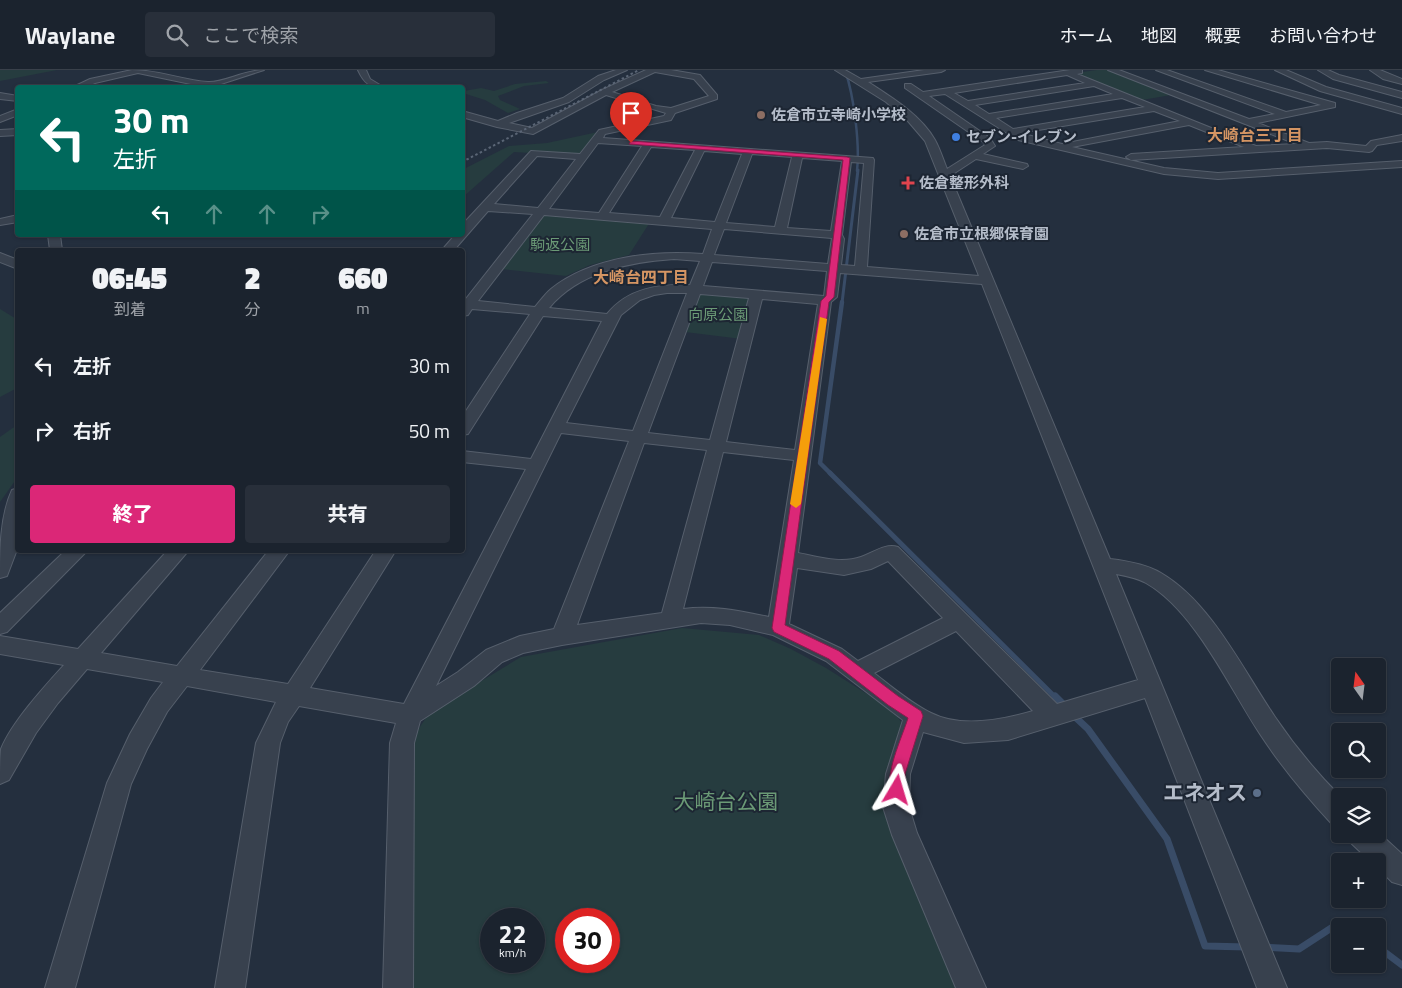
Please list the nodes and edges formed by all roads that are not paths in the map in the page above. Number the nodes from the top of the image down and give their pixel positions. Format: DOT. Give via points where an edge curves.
graph roads {
  1 [pos="185,70"];
  2 [pos="260,70"];
  3 [pos="362,70"];
  4 [pos="623,70"];
  5 [pos="652,70"];
  6 [pos="658,70"];
  7 [pos="839,70"];
  8 [pos="941,70"];
  9 [pos="1087,70"];
  10 [pos="1112,70"];
  11 [pos="1160,70"];
  12 [pos="1215,70"];
  13 [pos="1279,70"];
  14 [pos="1322,70"];
  15 [pos="1374,70"];
  16 [pos="1383,70"];
  17 [pos="139,71"];
  18 [pos="1402,72"];
  19 [pos="1068,73"];
  20 [pos="161,76"];
  21 [pos="185,81"];
  22 [pos="861,81"];
  23 [pos="1402,82"];
  24 [pos="210,84"];
  25 [pos="1094,84"];
  26 [pos="82,85"];
  27 [pos="175,85"];
  28 [pos="214,85"];
  29 [pos="376,85"];
  30 [pos="908,86"];
  31 [pos="946,91"];
  32 [pos="605,92"];
  33 [pos="922,95"];
  34 [pos="1122,95"];
  35 [pos="1178,95"];
  36 [pos="1402,95"];
  37 [pos="0,96"];
  38 [pos="15,98"];
  39 [pos="1139,102"];
  40 [pos="1402,103"];
  41 [pos="966,104"];
  42 [pos="1379,104"];
  43 [pos="1154,108"];
  44 [pos="671,111"];
  45 [pos="1402,111"];
  46 [pos="15,113"];
  47 [pos="465,115"];
  48 [pos="1286,115"];
  49 [pos="988,117"];
  50 [pos="0,119"];
  51 [pos="1190,122"];
  52 [pos="1248,122"];
  53 [pos="500,124"];
  54 [pos="15,132"];
  55 [pos="1012,132"];
  56 [pos="0,133"];
  57 [pos="1402,138"];
  58 [pos="596,140"];
  59 [pos="648,144"];
  60 [pos="1058,146"];
  61 [pos="1311,146"];
  62 [pos="701,148"];
  63 [pos="1258,149"];
  64 [pos="748,151"];
  65 [pos="797,156"];
  66 [pos="977,156"];
  67 [pos="583,157"];
  68 [pos="847,158"];
  69 [pos="1110,159"];
  70 [pos="869,160"];
  71 [pos="1402,164"];
  72 [pos="1023,166"];
  73 [pos="1366,167"];
  74 [pos="944,175"];
  75 [pos="486,207"];
  76 [pos="541,211"];
  77 [pos="602,216"];
  78 [pos="15,219"];
  79 [pos="664,221"];
  80 [pos="0,222"];
  81 [pos="719,226"];
  82 [pos="465,231"];
  83 [pos="780,231"];
  84 [pos="836,235"];
  85 [pos="459,237"];
  86 [pos="450,248"];
  87 [pos="0,257"];
  88 [pos="707,257"];
  89 [pos="15,264"];
  90 [pos="834,268"];
  91 [pos="861,270"];
  92 [pos="987,281"];
  93 [pos="695,289"];
  94 [pos="757,295"];
  95 [pos="825,301"];
  96 [pos="465,307"];
  97 [pos="539,311"];
  98 [pos="611,318"];
  99 [pos="465,425"];
  100 [pos="556,427"];
  101 [pos="638,437"];
  102 [pos="717,446"];
  103 [pos="465,456"];
  104 [pos="803,456"];
  105 [pos="536,465"];
  106 [pos="13,519"];
  107 [pos="75,553"];
  108 [pos="176,553"];
  109 [pos="278,553"];
  110 [pos="384,553"];
  111 [pos="788,559"];
  112 [pos="1102,565"];
  113 [pos="0,571"];
  114 [pos="670,620"];
  115 [pos="958,620"];
  116 [pos="0,626"];
  117 [pos="778,628"];
  118 [pos="562,636"];
  119 [pos="0,645"];
  120 [pos="82,659"];
  121 [pos="856,672"];
  122 [pos="182,676"];
  123 [pos="1152,686"];
  124 [pos="293,695"];
  125 [pos="410,715"];
  126 [pos="916,716"];
  127 [pos="1052,716"];
  128 [pos="0,772"];
  129 [pos="1331,804"];
  130 [pos="1370,843"];
  131 [pos="1402,872"];
  132 [pos="60,988"];
  133 [pos="230,988"];
  134 [pos="398,988"];
  135 [pos="971,988"];
  136 [pos="1272,988"];
  1 -- 20 [label="street"];
  2 -- 24 [label="street"];
  3 -- 29 [label="street" via="367,80"];
  4 -- 53 [label="street" via="602,78 566,100 520,114"];
  5 -- 32 [label="street"];
  6 -- 44 [label="street" via="697,77 714,97"];
  7 -- 22 [label="street"];
  8 -- 22 [label="street"];
  9 -- 19 [label="street"];
  10 -- 35 [label="street"];
  11 -- 48 [label="street"];
  12 -- 48 [label="street" via="1332,105"];
  13 -- 42 [label="street" via="1323,89"];
  14 -- 36 [label="street" via="1336,77"];
  15 -- 23 [label="street"];
  16 -- 18 [label="street"];
  17 -- 20 [label="street"];
  17 -- 26 [label="street"];
  19 -- 25 [label="street"];
  19 -- 31 [label="street"];
  20 -- 21 [label="street"];
  21 -- 24 [label="street"];
  21 -- 27 [label="street"];
  22 -- 74 [label="street" via="912,118 930,140"];
  24 -- 28 [label="street"];
  25 -- 34 [label="street"];
  25 -- 41 [label="street"];
  30 -- 33 [label="street"];
  31 -- 33 [label="street"];
  31 -- 41 [label="street"];
  32 -- 44 [label="street"];
  32 -- 53 [label="street" via="533,131"];
  33 -- 66 [label="street" via="987,140 990,146"];
  34 -- 39 [label="street"];
  34 -- 49 [label="street"];
  35 -- 39 [label="street"];
  35 -- 52 [label="street"];
  37 -- 38 [label="street"];
  39 -- 43 [label="street"];
  40 -- 42 [label="street"];
  41 -- 49 [label="street"];
  42 -- 45 [label="street"];
  43 -- 51 [label="street"];
  43 -- 55 [label="street"];
  44 -- 58 [label="street" via="668,118 602,132"];
  46 -- 50 [label="street"];
  47 -- 53 [label="street"];
  48 -- 52 [label="street"];
  49 -- 55 [label="street"];
  51 -- 60 [label="street"];
  51 -- 63 [label="street"];
  52 -- 61 [label="street"];
  54 -- 56 [label="street"];
  55 -- 60 [label="street" via="1021,138"];
  57 -- 61 [label="street" via="1374,143 1369,149"];
  58 -- 59 [label="street"];
  58 -- 67 [label="street"];
  59 -- 62 [label="street"];
  59 -- 77 [label="street"];
  60 -- 69 [label="street"];
  61 -- 63 [label="street"];
  61 -- 73 [label="street"];
  62 -- 64 [label="street"];
  62 -- 79 [label="street"];
  63 -- 69 [label="street"];
  64 -- 65 [label="street"];
  64 -- 81 [label="street"];
  65 -- 68 [label="street"];
  65 -- 83 [label="street"];
  66 -- 72 [label="street"];
  66 -- 74 [label="street"];
  67 -- 75 [label="street" via="534,153"];
  67 -- 76 [label="street"];
  68 -- 70 [label="street"];
  68 -- 84 [label="street"];
  69 -- 73 [label="street" via="1164,172 1218,176"];
  70 -- 91 [label="street"];
  71 -- 73 [label="street"];
  74 -- 92 [label="street"];
  75 -- 76 [label="street"];
  75 -- 82 [label="street"];
  76 -- 77 [label="street"];
  76 -- 96 [label="street"];
  77 -- 79 [label="street"];
  78 -- 80 [label="street"];
  79 -- 81 [label="street"];
  81 -- 83 [label="street"];
  81 -- 88 [label="street"];
  83 -- 84 [label="street"];
  84 -- 90 [label="street"];
  85 -- 86 [label="street"];
  87 -- 89 [label="street"];
  88 -- 90 [label="street"];
  88 -- 93 [label="street"];
  88 -- 97 [label="street" via="647,257 605,266 566,285"];
  90 -- 91 [label="street"];
  90 -- 95 [label="street" via="830,297"];
  91 -- 92 [label="street"];
  92 -- 112 [label="street"];
  93 -- 94 [label="street"];
  93 -- 98 [label="street" via="666,289 640,295 626,302"];
  93 -- 101 [label="street"];
  94 -- 95 [label="street"];
  94 -- 102 [label="street"];
  95 -- 104 [label="street"];
  96 -- 97 [label="street"];
  97 -- 98 [label="street"];
  97 -- 99 [label="street"];
  98 -- 100 [label="street"];
  100 -- 101 [label="street"];
  100 -- 105 [label="street"];
  101 -- 102 [label="street"];
  101 -- 118 [label="street"];
  102 -- 104 [label="street"];
  102 -- 114 [label="street"];
  103 -- 105 [label="street"];
  104 -- 111 [label="street"];
  105 -- 125 [label="street"];
  106 -- 113 [label="street"];
  107 -- 116 [label="street"];
  108 -- 120 [label="street"];
  109 -- 122 [label="street"];
  110 -- 124 [label="street"];
  111 -- 115 [label="street" via="844,568 864,564 891,552"];
  111 -- 117 [label="street"];
  112 -- 123 [label="street"];
  112 -- 129 [label="street" via="1128,568 1153,577 1172,590 1198,621 1268,726"];
  114 -- 117 [label="street" via="702,615 730,617"];
  114 -- 118 [label="street"];
  115 -- 121 [label="street"];
  115 -- 127 [label="street"];
  117 -- 121 [label="street" via="834,655"];
  118 -- 125 [label="street" via="520,645 494,656 466,679"];
  119 -- 120 [label="street"];
  120 -- 122 [label="street"];
  120 -- 128 [label="street" via="39,711"];
  121 -- 126 [label="street"];
  122 -- 124 [label="street"];
  122 -- 132 [label="street" via="159,705 119,783"];
  123 -- 127 [label="street"];
  123 -- 136 [label="street"];
  124 -- 125 [label="street"];
  124 -- 133 [label="street" via="268,743"];
  125 -- 134 [label="street" via="402,743"];
  126 -- 127 [label="street" via="964,732 1008,728"];
  126 -- 135 [label="street" via="898,774 896,807"];
  130 -- 131 [label="street"];
}
